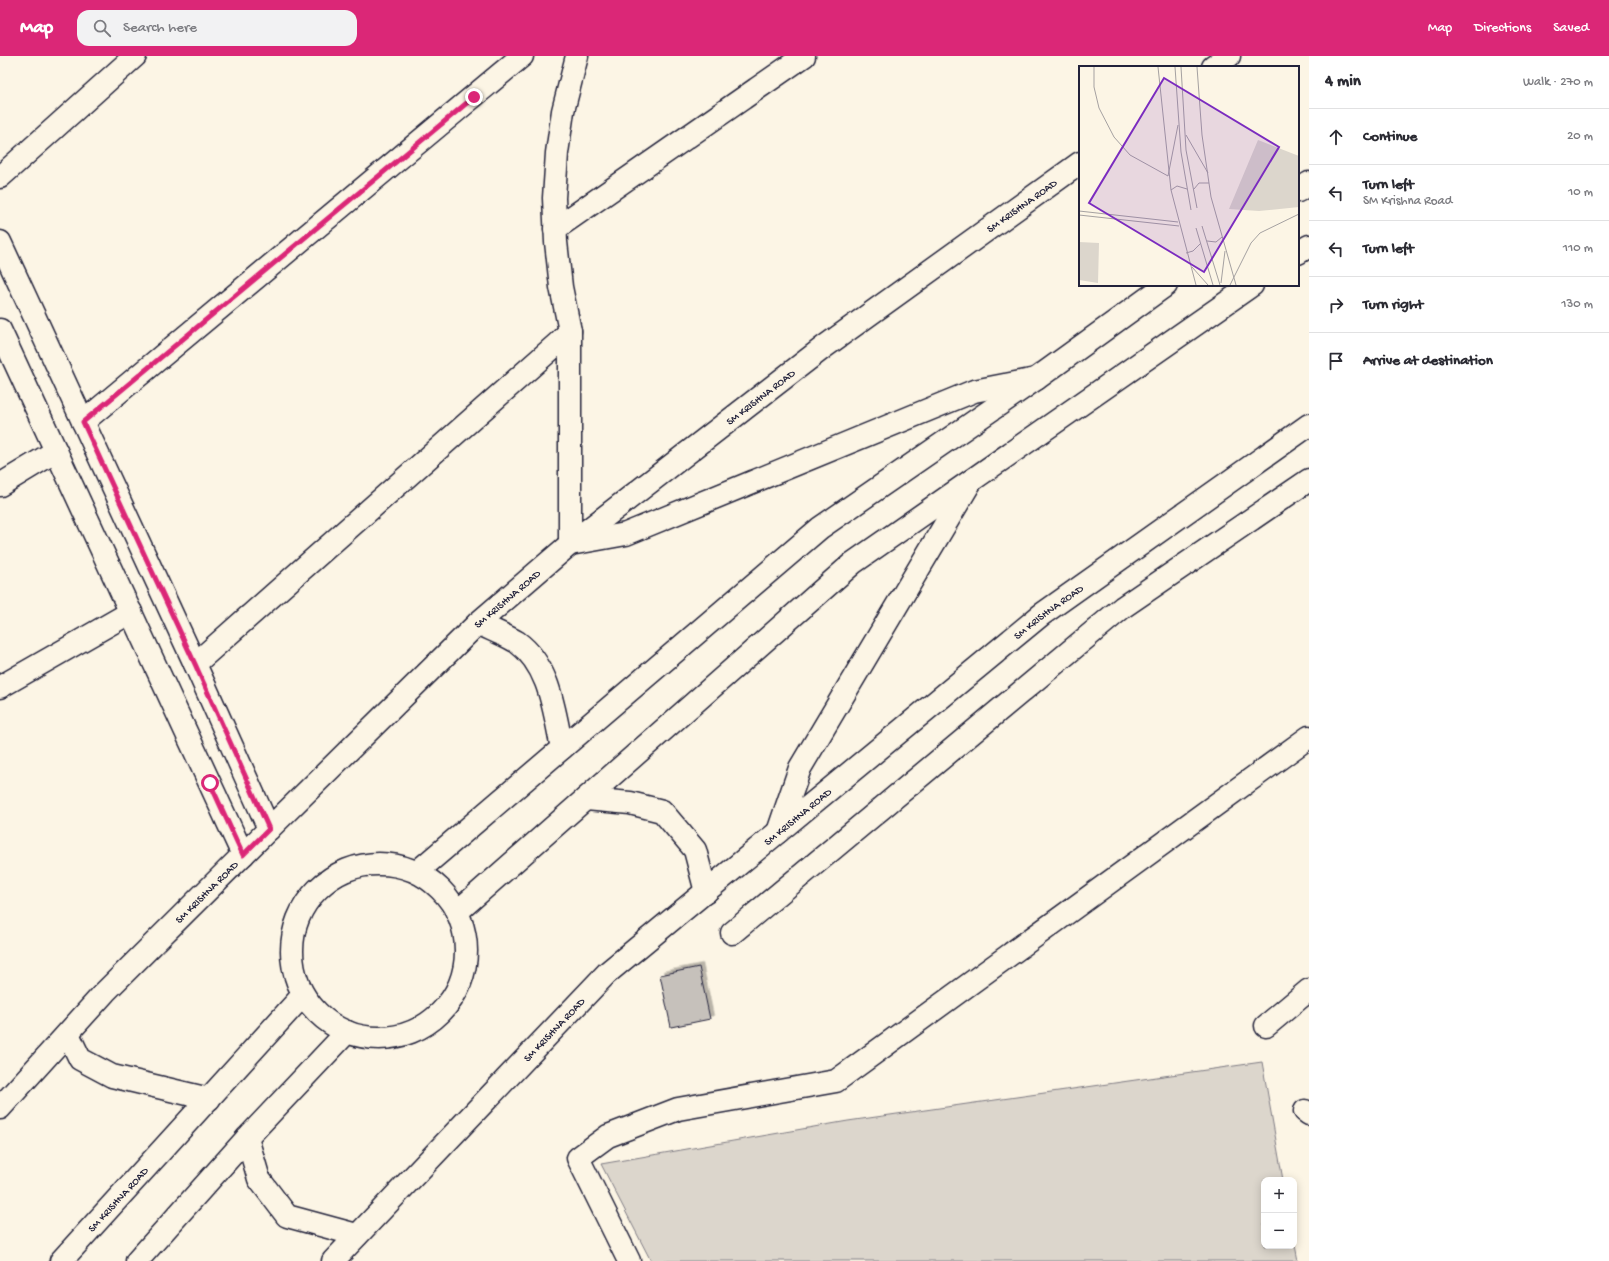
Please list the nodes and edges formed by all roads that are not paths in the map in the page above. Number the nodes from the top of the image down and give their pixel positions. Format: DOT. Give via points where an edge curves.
graph roads {
  1 [pos="135,56"];
  2 [pos="522,56"];
  3 [pos="577,56"];
  4 [pos="804,56"];
  5 [pos="1229,56"];
  6 [pos="1214,66"];
  7 [pos="1079,164"];
  8 [pos="0,176"];
  9 [pos="1309,183"];
  10 [pos="1299,190"];
  11 [pos="555,229"];
  12 [pos="0,242"];
  13 [pos="1309,246"];
  14 [pos="1299,252"];
  15 [pos="1165,286"];
  16 [pos="1251,286"];
  17 [pos="0,330"];
  18 [pos="570,331"];
  19 [pos="1036,379"];
  20 [pos="83,422"];
  21 [pos="1309,426"];
  22 [pos="56,451"];
  23 [pos="971,480"];
  24 [pos="1309,480"];
  25 [pos="0,485"];
  26 [pos="570,544"];
  27 [pos="131,612"];
  28 [pos="478,623"];
  29 [pos="195,664"];
  30 [pos="0,687"];
  31 [pos="1309,737"];
  32 [pos="562,748"];
  33 [pos="586,799"];
  34 [pos="269,829"];
  35 [pos="778,832"];
  36 [pos="243,855"];
  37 [pos="417,872"];
  38 [pos="706,892"];
  39 [pos="457,912"];
  40 [pos="732,933"];
  41 [pos="1309,990"];
  42 [pos="304,995"];
  43 [pos="1266,1026"];
  44 [pos="347,1032"];
  45 [pos="68,1034"];
  46 [pos="209,1099"];
  47 [pos="0,1108"];
  48 [pos="247,1138"];
  49 [pos="357,1235"];
  50 [pos="61,1261"];
  51 [pos="137,1261"];
  52 [pos="333,1261"];
  53 [pos="629,1261"];
  1 -- 8 [label="main road"];
  2 -- 20 [label="main road"];
  3 -- 11 [label="main road" via="563,111 557,153"];
  4 -- 11 [label="main road"];
  5 -- 6 [label="main road"];
  7 -- 26 [label="main road, SM KRISHNA ROAD" via="824,347"];
  9 -- 10 [label="main road"];
  11 -- 18 [label="main road" via="561,287"];
  12 -- 20 [label="main road"];
  13 -- 14 [label="main road"];
  15 -- 19 [label="main road"];
  16 -- 23 [label="main road"];
  17 -- 22 [label="main road"];
  18 -- 26 [label="main road"];
  18 -- 29 [label="main road"];
  19 -- 26 [label="main road" via="974,391 626,534"];
  19 -- 32 [label="main road" via="820,528"];
  20 -- 29 [label="main road"];
  21 -- 35 [label="main road, SM KRISHNA ROAD" via="1041,615"];
  22 -- 25 [label="main road"];
  22 -- 27 [label="main road"];
  23 -- 33 [label="main road" via="853,563"];
  23 -- 35 [label="main road" via="800,768"];
  24 -- 40 [label="main road" via="1123,607"];
  26 -- 28 [label="main road, SM KRISHNA ROAD"];
  27 -- 30 [label="main road"];
  27 -- 36 [label="main road"];
  28 -- 32 [label="main road" via="517,642 534,658 550,689"];
  28 -- 34 [label="main road, SM KRISHNA ROAD"];
  29 -- 34 [label="main road"];
  31 -- 53 [label="main road" via="836,1081 678,1109 608,1136 578,1158"];
  32 -- 37 [label="main road"];
  33 -- 38 [label="main road" via="630,803 662,811 695,850"];
  33 -- 39 [label="main road"];
  34 -- 36 [label="main road, SM KRISHNA ROAD"];
  35 -- 38 [label="main road, SM KRISHNA ROAD"];
  36 -- 45 [label="main road, SM KRISHNA ROAD" via="105,992"];
  37 -- 39 [label="main road" via="439,888"];
  37 -- 42 [label="main road" via="390,864 362,864 336,874 314,891 299,914 292,941 293,969"];
  38 -- 49 [label="main road, SM KRISHNA ROAD" via="608,973"];
  39 -- 44 [label="main road" via="466,941 464,971 452,999 432,1021 406,1034 376,1038"];
  41 -- 43 [label="main road"];
  42 -- 44 [label="main road" via="321,1016"];
  42 -- 46 [label="main road, SM KRISHNA ROAD"];
  44 -- 48 [label="main road"];
  45 -- 46 [label="main road" via="80,1059 112,1076"];
  45 -- 47 [label="main road, SM KRISHNA ROAD"];
  46 -- 50 [label="main road, SM KRISHNA ROAD"];
  48 -- 49 [label="main road" via="259,1179 287,1216"];
  48 -- 51 [label="main road"];
  49 -- 52 [label="main road, SM KRISHNA ROAD"];
}
